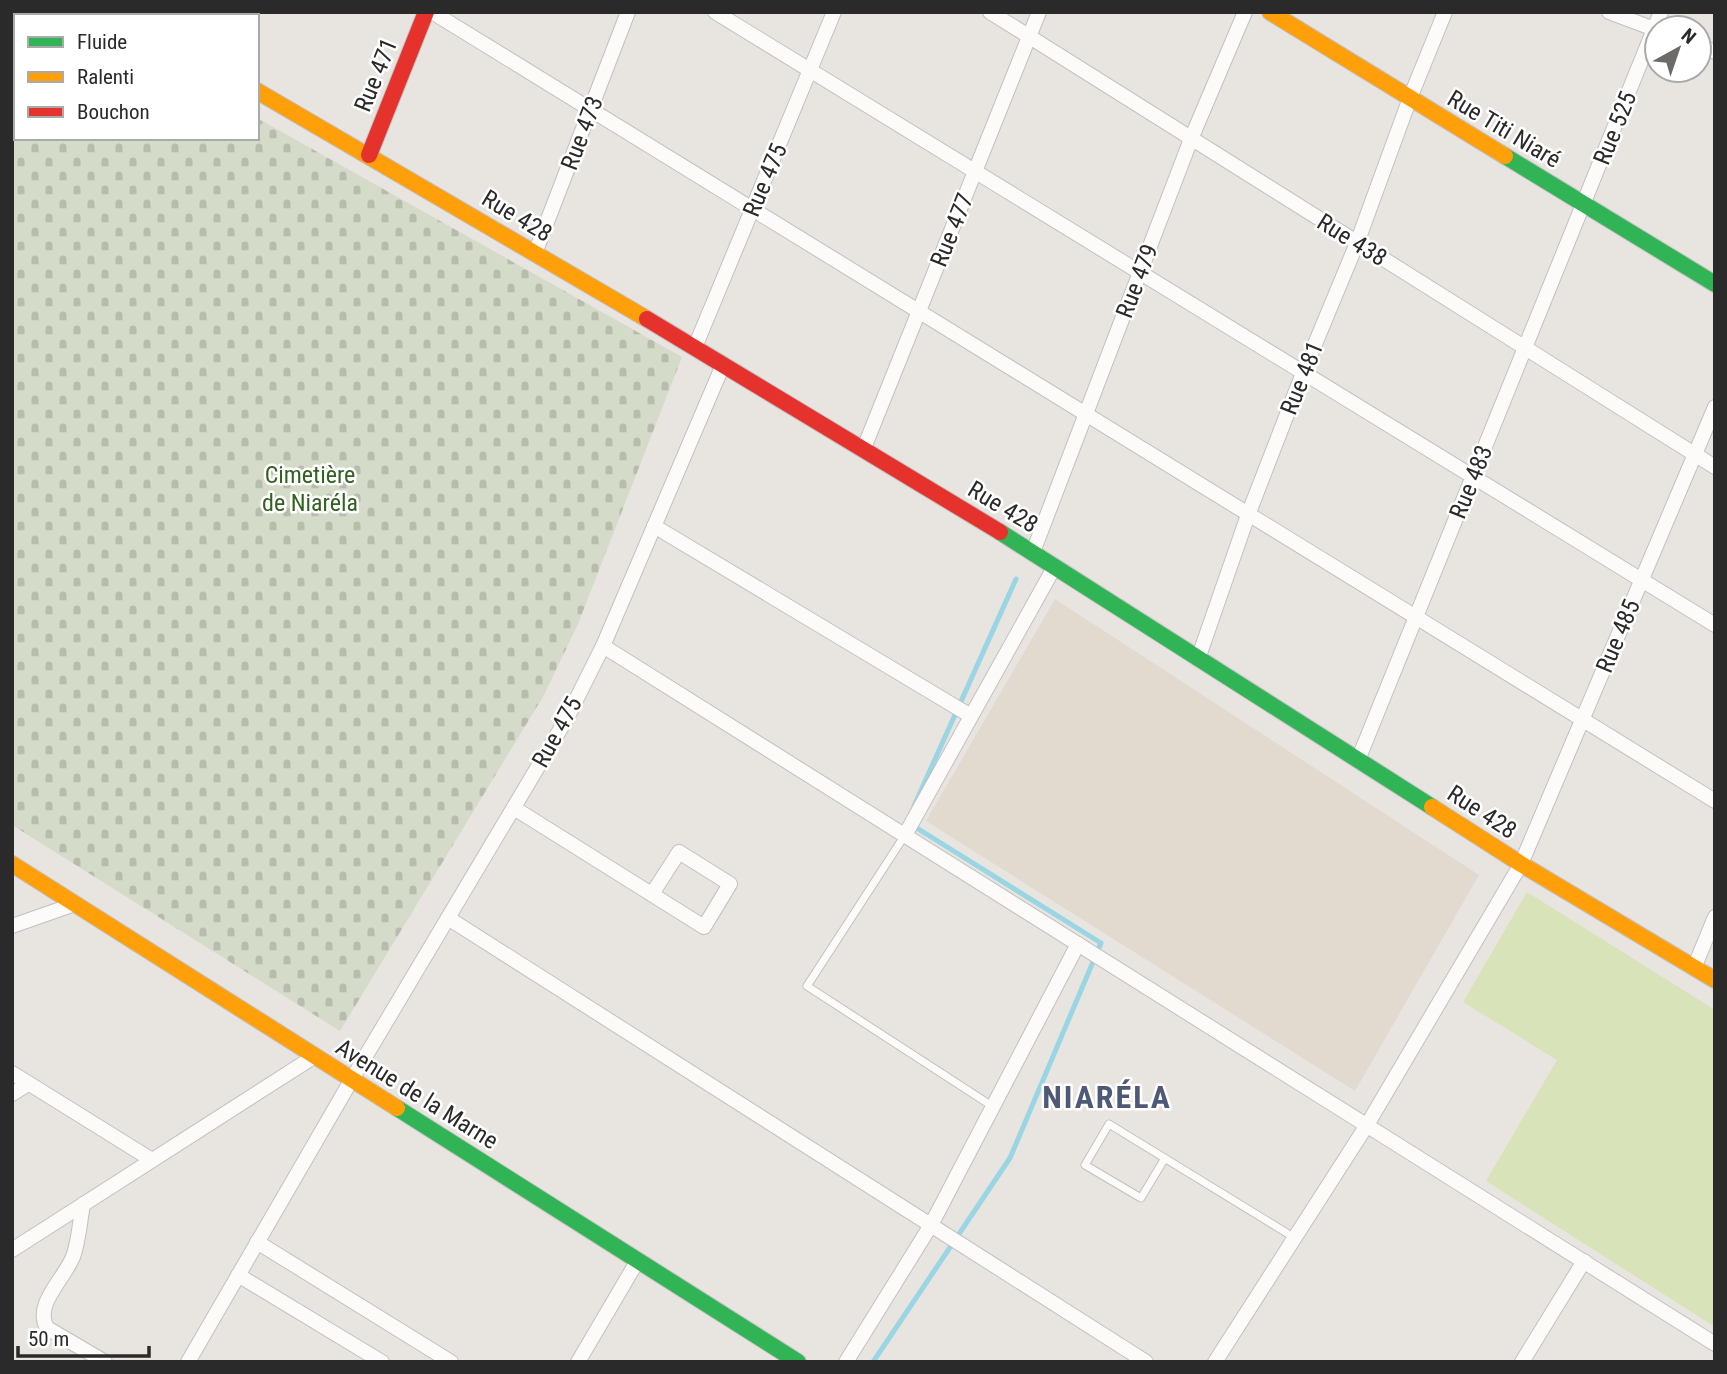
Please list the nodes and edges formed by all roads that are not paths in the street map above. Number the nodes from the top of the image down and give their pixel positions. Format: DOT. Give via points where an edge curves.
graph roads {
  1 [pos="426,12"];
  2 [pos="432,12"];
  3 [pos="628,12"];
  4 [pos="715,12"];
  5 [pos="834,12"];
  6 [pos="990,12"];
  7 [pos="1040,12"];
  8 [pos="1245,12"];
  9 [pos="1270,12"];
  10 [pos="1445,12"];
  11 [pos="1609,12"];
  12 [pos="1643,25"];
  13 [pos="1030,37"];
  14 [pos="1643,61"];
  15 [pos="810,71"];
  16 [pos="259,92"];
  17 [pos="1410,98"];
  18 [pos="591,109"];
  19 [pos="1191,139"];
  20 [pos="369,155"];
  21 [pos="975,172"];
  22 [pos="1584,204"];
  23 [pos="752,210"];
  24 [pos="1357,243"];
  25 [pos="535,253"];
  26 [pos="1140,273"];
  27 [pos="1715,284"];
  28 [pos="918,312"];
  29 [pos="695,347"];
  30 [pos="1526,347"];
  31 [pos="723,365"];
  32 [pos="1303,373"];
  33 [pos="1715,407"];
  34 [pos="1086,415"];
  35 [pos="864,449"];
  36 [pos="1695,454"];
  37 [pos="1715,467"];
  38 [pos="1474,477"];
  39 [pos="1248,515"];
  40 [pos="654,526"];
  41 [pos="1033,552"];
  42 [pos="1055,566"];
  43 [pos="1642,579"];
  44 [pos="1416,618"];
  45 [pos="1715,625"];
  46 [pos="603,646"];
  47 [pos="1198,659"];
  48 [pos="971,716"];
  49 [pos="1582,720"];
  50 [pos="1358,760"];
  51 [pos="1715,801"];
  52 [pos="514,808"];
  53 [pos="905,835"];
  54 [pos="12,864"];
  55 [pos="1521,864"];
  56 [pos="652,894"];
  57 [pos="75,904"];
  58 [pos="1715,917"];
  59 [pos="448,918"];
  60 [pos="12,926"];
  61 [pos="1078,944"];
  62 [pos="1694,968"];
  63 [pos="1715,980"];
  64 [pos="315,1056"];
  65 [pos="12,1073"];
  66 [pos="352,1079"];
  67 [pos="28,1084"];
  68 [pos="12,1094"];
  69 [pos="993,1107"];
  70 [pos="1367,1125"];
  71 [pos="1165,1158"];
  72 [pos="152,1160"];
  73 [pos="83,1204"];
  74 [pos="931,1225"];
  75 [pos="1295,1238"];
  76 [pos="257,1242"];
  77 [pos="12,1250"];
  78 [pos="638,1261"];
  79 [pos="1584,1261"];
  80 [pos="238,1275"];
  81 [pos="1715,1344"];
  82 [pos="105,1362"];
  83 [pos="188,1362"];
  84 [pos="382,1362"];
  85 [pos="451,1362"];
  86 [pos="578,1362"];
  87 [pos="798,1362"];
  88 [pos="846,1362"];
  89 [pos="1146,1362"];
  90 [pos="1215,1362"];
  91 [pos="1522,1362"];
  1 -- 20 [label="street, Rue 471"];
  2 -- 18 [label="street"];
  3 -- 18 [label="street, Rue 473"];
  4 -- 15 [label="street"];
  5 -- 15 [label="street, Rue 475"];
  6 -- 13 [label="street, Rue 438"];
  7 -- 13 [label="street, Rue 477"];
  8 -- 19 [label="street, Rue 479"];
  9 -- 17 [label="street, Rue Titi Niaré"];
  10 -- 17 [label="street, Rue 481"];
  11 -- 12 [label="street"];
  13 -- 19 [label="street, Rue 438"];
  13 -- 21 [label="street, Rue 477"];
  14 -- 22 [label="street, Rue 525"];
  15 -- 21 [label="street"];
  15 -- 23 [label="street, Rue 475"];
  16 -- 20 [label="street, Rue 428"];
  17 -- 22 [label="street, Rue Titi Niaré"];
  17 -- 24 [label="street, Rue 481"];
  18 -- 23 [label="street"];
  18 -- 25 [label="street, Rue 473"];
  19 -- 24 [label="street, Rue 438"];
  19 -- 26 [label="street, Rue 479"];
  20 -- 25 [label="street, Rue 428"];
  21 -- 26 [label="street"];
  21 -- 28 [label="street, Rue 477"];
  22 -- 27 [label="street, Rue Titi Niaré"];
  22 -- 30 [label="street, Rue 483"];
  23 -- 28 [label="street"];
  23 -- 29 [label="street, Rue 475"];
  24 -- 30 [label="street, Rue 438"];
  24 -- 32 [label="street, Rue 481"];
  25 -- 29 [label="street, Rue 428"];
  26 -- 32 [label="street"];
  26 -- 34 [label="street, Rue 479"];
  28 -- 34 [label="street"];
  28 -- 35 [label="street, Rue 477"];
  29 -- 31 [label="street, Rue 428"];
  30 -- 36 [label="street, Rue 438"];
  30 -- 38 [label="street, Rue 483"];
  31 -- 35 [label="street, Rue 428"];
  31 -- 40 [label="street, Rue 475"];
  32 -- 38 [label="street"];
  32 -- 39 [label="street, Rue 481"];
  33 -- 36 [label="street, Rue 485"];
  34 -- 39 [label="street"];
  34 -- 41 [label="street, Rue 479"];
  35 -- 41 [label="street, Rue 428"];
  36 -- 37 [label="street, Rue 438"];
  36 -- 43 [label="street, Rue 485"];
  38 -- 43 [label="street"];
  38 -- 44 [label="street, Rue 483"];
  39 -- 44 [label="street"];
  39 -- 47 [label="street, Rue 481"];
  40 -- 46 [label="street, Rue 475"];
  40 -- 48 [label="street"];
  41 -- 42 [label="street, Rue 428"];
  42 -- 47 [label="street, Rue 428"];
  42 -- 48 [label="street"];
  43 -- 45 [label="street"];
  43 -- 49 [label="street, Rue 485"];
  44 -- 49 [label="street"];
  44 -- 50 [label="street, Rue 483"];
  46 -- 52 [label="street, Rue 475"];
  46 -- 53 [label="street"];
  47 -- 50 [label="street, Rue 428"];
  48 -- 53 [label="street"];
  49 -- 51 [label="street"];
  49 -- 55 [label="street, Rue 485"];
  50 -- 55 [label="street, Rue 428"];
  52 -- 56 [label="street"];
  52 -- 59 [label="street, Rue 475"];
  53 -- 61 [label="street"];
  53 -- 69 [label="lane" via="807,986"];
  54 -- 57 [label="street, Avenue de la Marne"];
  55 -- 62 [label="street, Rue 428"];
  55 -- 70 [label="street, Rue 485"];
  56 -- 56 [label="street" via="679,852 730,884 704,927"];
  57 -- 60 [label="street"];
  57 -- 64 [label="street, Avenue de la Marne"];
  58 -- 62 [label="street"];
  59 -- 66 [label="street, Rue 475"];
  59 -- 74 [label="street"];
  61 -- 69 [label="street"];
  61 -- 70 [label="street"];
  62 -- 63 [label="street, Rue 428"];
  64 -- 66 [label="street, Avenue de la Marne"];
  64 -- 72 [label="street"];
  65 -- 67 [label="street"];
  66 -- 76 [label="street, Rue 475"];
  66 -- 78 [label="street, Avenue de la Marne"];
  67 -- 68 [label="street"];
  67 -- 72 [label="street"];
  69 -- 74 [label="street"];
  70 -- 75 [label="street, Rue 485"];
  70 -- 79 [label="street"];
  71 -- 71 [label="lane" via="1109,1124 1085,1165 1140,1198"];
  71 -- 75 [label="lane"];
  72 -- 73 [label="street"];
  73 -- 77 [label="street"];
  73 -- 82 [label="street" via="74,1256 43,1309 43,1320 47,1328"];
  74 -- 88 [label="street"];
  74 -- 89 [label="street"];
  75 -- 90 [label="street, Rue 485"];
  76 -- 80 [label="street, Rue 475"];
  76 -- 85 [label="street"];
  78 -- 86 [label="street"];
  78 -- 87 [label="street, Avenue de la Marne"];
  79 -- 81 [label="street"];
  79 -- 91 [label="street"];
  80 -- 83 [label="street, Rue 475"];
  80 -- 84 [label="street"];
}
